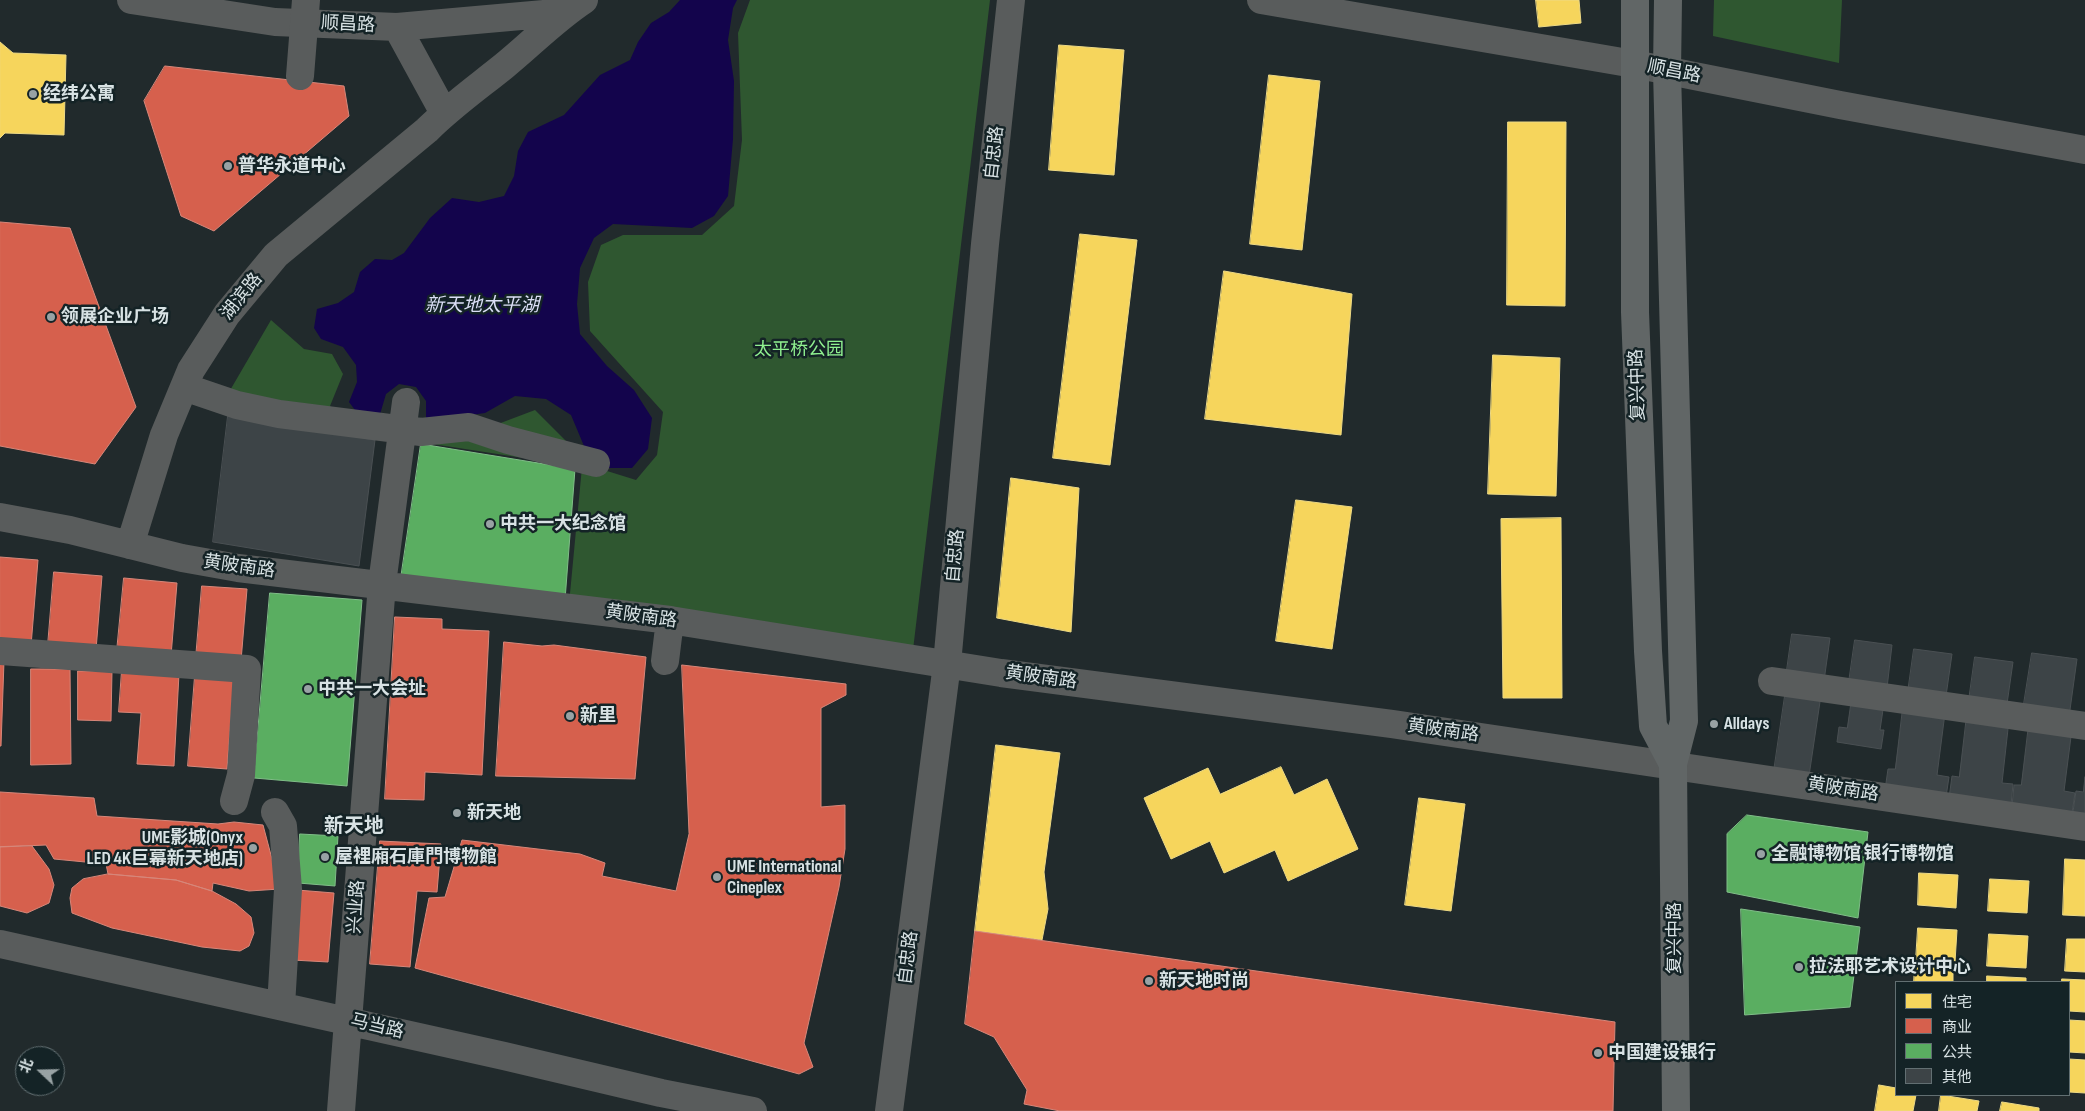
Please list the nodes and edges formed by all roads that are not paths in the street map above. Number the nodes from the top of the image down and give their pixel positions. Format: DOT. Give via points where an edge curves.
graph roads {
  1 [pos="132,0"];
  2 [pos="1011,0"];
  3 [pos="1261,0"];
  4 [pos="1634,0"];
  5 [pos="1668,0"];
  6 [pos="575,6"];
  7 [pos="305,11"];
  8 [pos="397,28"];
  9 [pos="1634,64"];
  10 [pos="1667,71"];
  11 [pos="300,76"];
  12 [pos="444,113"];
  13 [pos="2085,150"];
  14 [pos="184,387"];
  15 [pos="406,402"];
  16 [pos="402,430"];
  17 [pos="596,463"];
  18 [pos="0,517"];
  19 [pos="130,545"];
  20 [pos="382,584"];
  21 [pos="670,620"];
  22 [pos="0,652"];
  23 [pos="665,661"];
  24 [pos="947,664"];
  25 [pos="1772,681"];
  26 [pos="2085,726"];
  27 [pos="1673,764"];
  28 [pos="234,801"];
  29 [pos="275,812"];
  30 [pos="2085,827"];
  31 [pos="0,944"];
  32 [pos="281,1006"];
  33 [pos="348,1021"];
  34 [pos="341,1111"];
  35 [pos="753,1111"];
  36 [pos="889,1111"];
  37 [pos="1676,1111"];
  1 -- 7 [label="street, 顺昌路" via="275,22"];
  2 -- 24 [label="street, 自忠路" via="983,264"];
  3 -- 9 [label="street, 顺昌路"];
  4 -- 9 [label="main road, 复兴中路"];
  5 -- 10 [label="main road, 复兴中路"];
  6 -- 8 [label="street, 顺昌路"];
  6 -- 12 [label="street, 湖滨路"];
  7 -- 8 [label="street, 顺昌路"];
  7 -- 11 [label="street, bridge"];
  8 -- 12 [label="street"];
  9 -- 10 [label="street, 顺昌路"];
  9 -- 27 [label="main road, 复兴中路" via="1635,312 1648,651 1653,726"];
  10 -- 13 [label="street, 顺昌路"];
  10 -- 27 [label="main road, 复兴中路" via="1684,721"];
  12 -- 14 [label="street, 湖滨路" via="276,255 227,314 190,370"];
  14 -- 16 [label="street" via="237,405 279,414"];
  14 -- 19 [label="street, 湖滨路" via="164,435"];
  15 -- 16 [label="street, 兴业路"];
  16 -- 17 [label="street" via="421,432 469,427"];
  16 -- 20 [label="street, 兴业路"];
  18 -- 19 [label="street, 黄陂南路"];
  19 -- 20 [label="street, 黄陂南路" via="238,568"];
  20 -- 21 [label="street, 黄陂南路"];
  20 -- 33 [label="street, 兴业路"];
  21 -- 23 [label="street"];
  21 -- 24 [label="street, 黄陂南路"];
  22 -- 28 [label="street" via="247,669 240,775"];
  24 -- 27 [label="street, 黄陂南路"];
  24 -- 36 [label="street, 自忠路"];
  25 -- 26 [label="street"];
  27 -- 30 [label="street, 黄陂南路"];
  27 -- 37 [label="main road, 复兴中路"];
  29 -- 32 [label="street" via="283,826 288,889"];
  31 -- 32 [label="street, 马当路"];
  32 -- 33 [label="street, 马当路"];
  33 -- 34 [label="street, 兴业路"];
  33 -- 35 [label="street, 马当路"];
}
